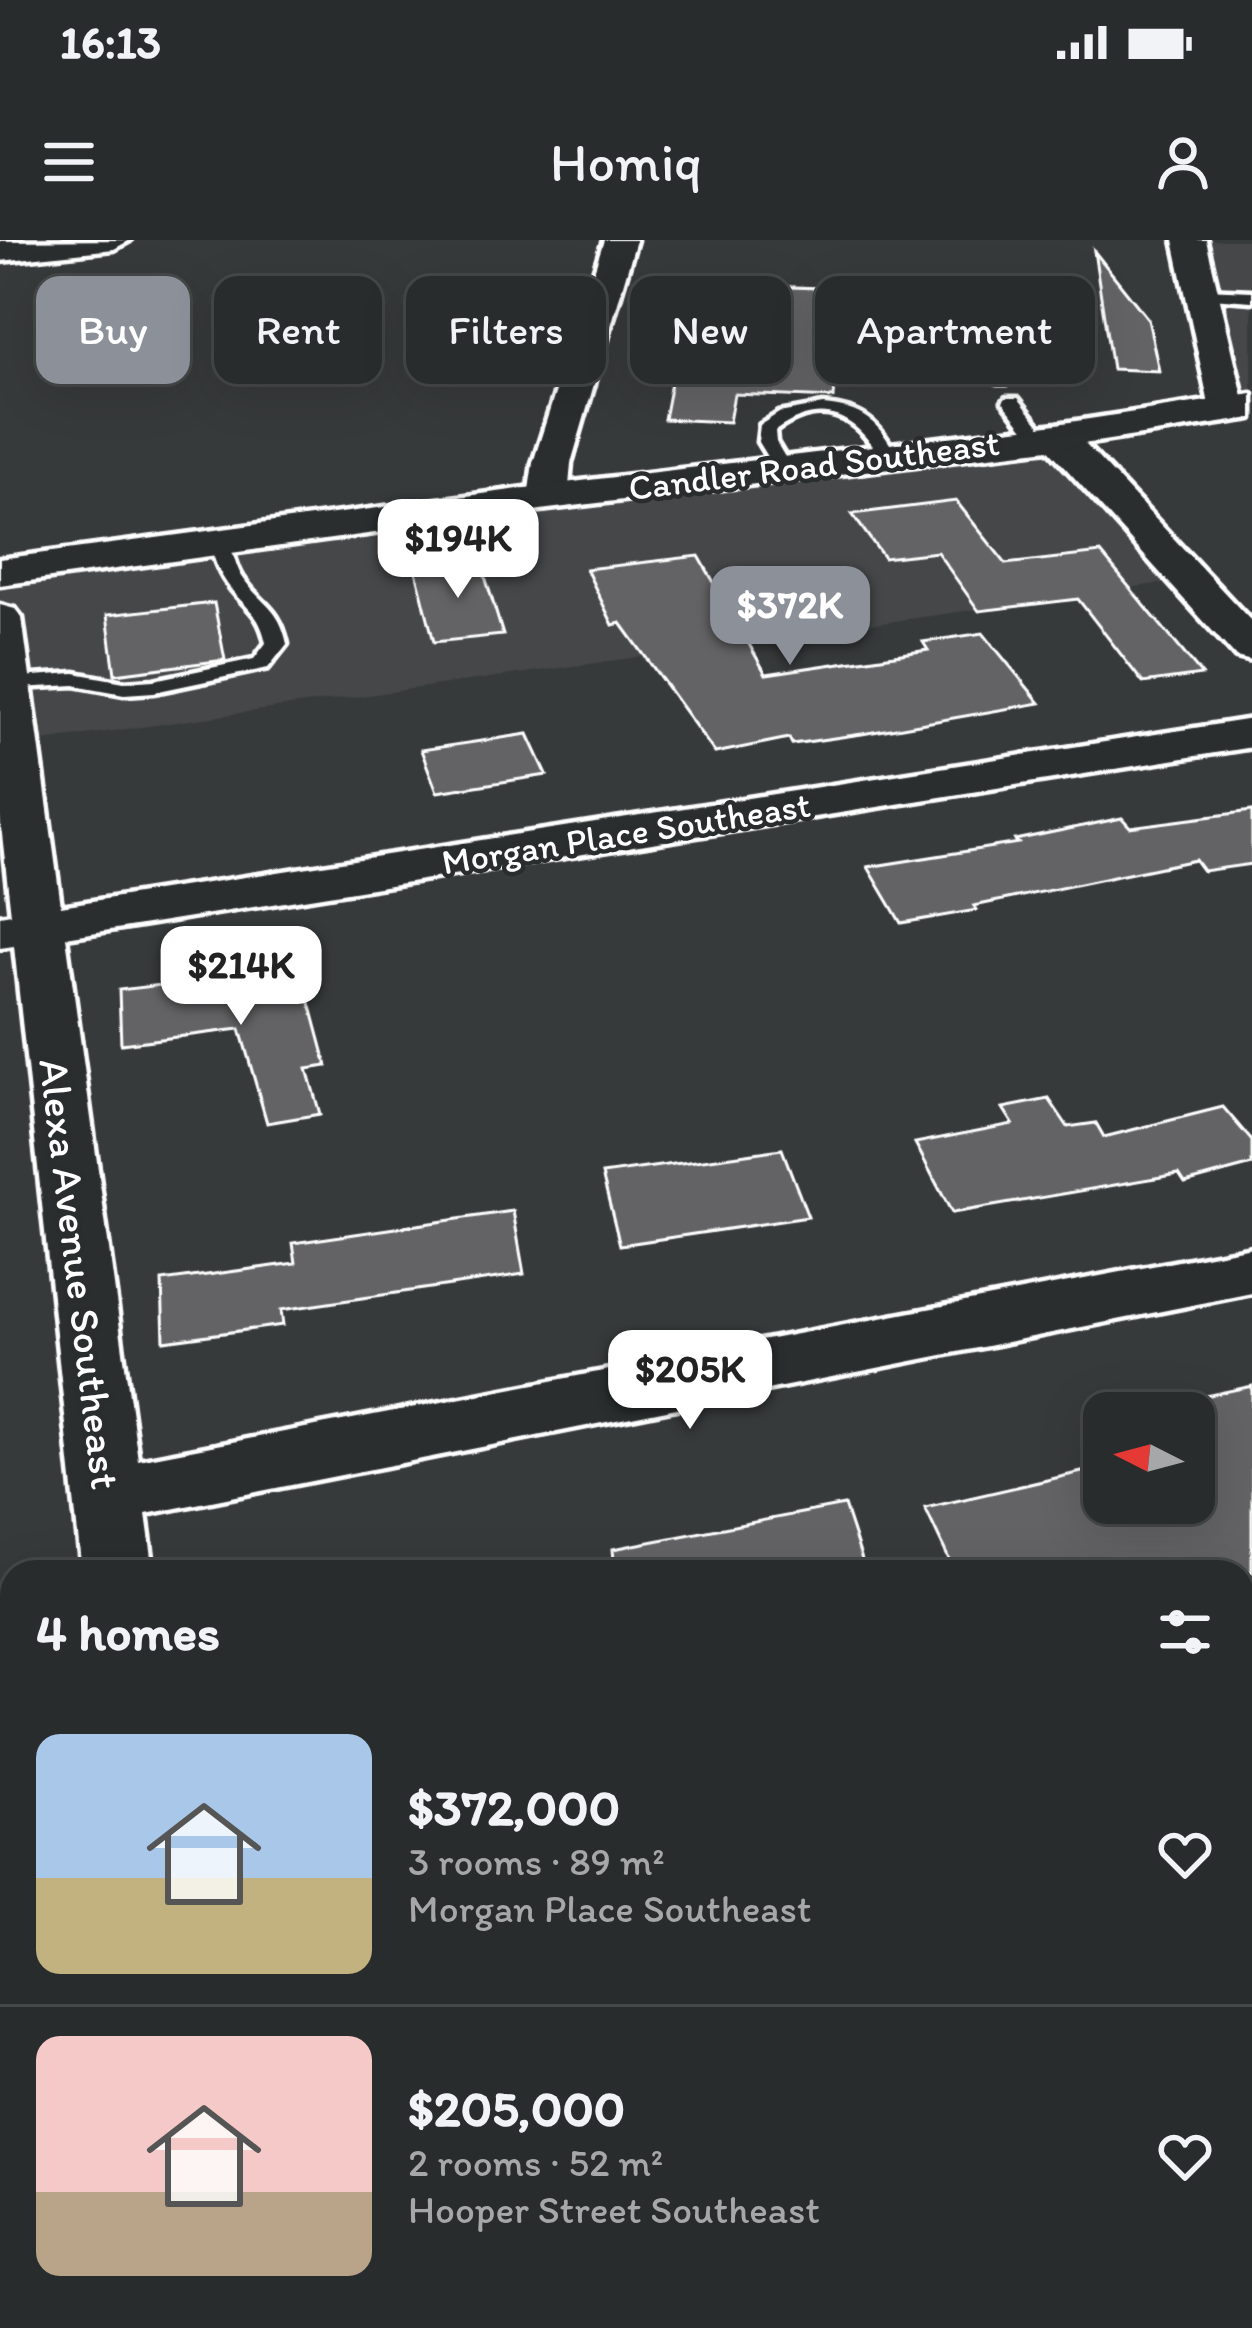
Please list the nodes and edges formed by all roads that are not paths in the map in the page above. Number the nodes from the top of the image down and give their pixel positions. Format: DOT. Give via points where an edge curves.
graph roads {
  1 [pos="110,240"];
  2 [pos="620,240"];
  3 [pos="1190,240"];
  4 [pos="0,251"];
  5 [pos="1203,294"];
  6 [pos="1252,296"];
  7 [pos="1012,402"];
  8 [pos="1240,408"];
  9 [pos="1049,437"];
  10 [pos="548,497"];
  11 [pos="219,542"];
  12 [pos="0,572"];
  13 [pos="0,618"];
  14 [pos="1252,648"];
  15 [pos="7,684"];
  16 [pos="1252,733"];
  17 [pos="18,930"];
  18 [pos="1252,1270"];
  19 [pos="109,1494"];
  20 [pos="117,1560"];
  1 -- 4 [label="street"];
  2 -- 10 [label="street"];
  3 -- 5 [label="street"];
  5 -- 6 [label="lane"];
  5 -- 8 [label="street"];
  7 -- 9 [label="lane"];
  8 -- 9 [label="main road, Candler Road Southeast"];
  9 -- 10 [label="main road, Candler Road Southeast"];
  9 -- 14 [label="street"];
  10 -- 11 [label="main road, Candler Road Southeast"];
  11 -- 12 [label="main road, Candler Road Southeast"];
  11 -- 15 [label="lane" via="232,578 272,617 277,644 262,664 154,686"];
  13 -- 15 [label="street, Alexa Avenue Southeast"];
  15 -- 17 [label="street, Alexa Avenue Southeast"];
  16 -- 17 [label="street, Morgan Place Southeast"];
  17 -- 19 [label="street, Alexa Avenue Southeast"];
  18 -- 19 [label="street"];
  19 -- 20 [label="street, Alexa Avenue Southeast"];
}
